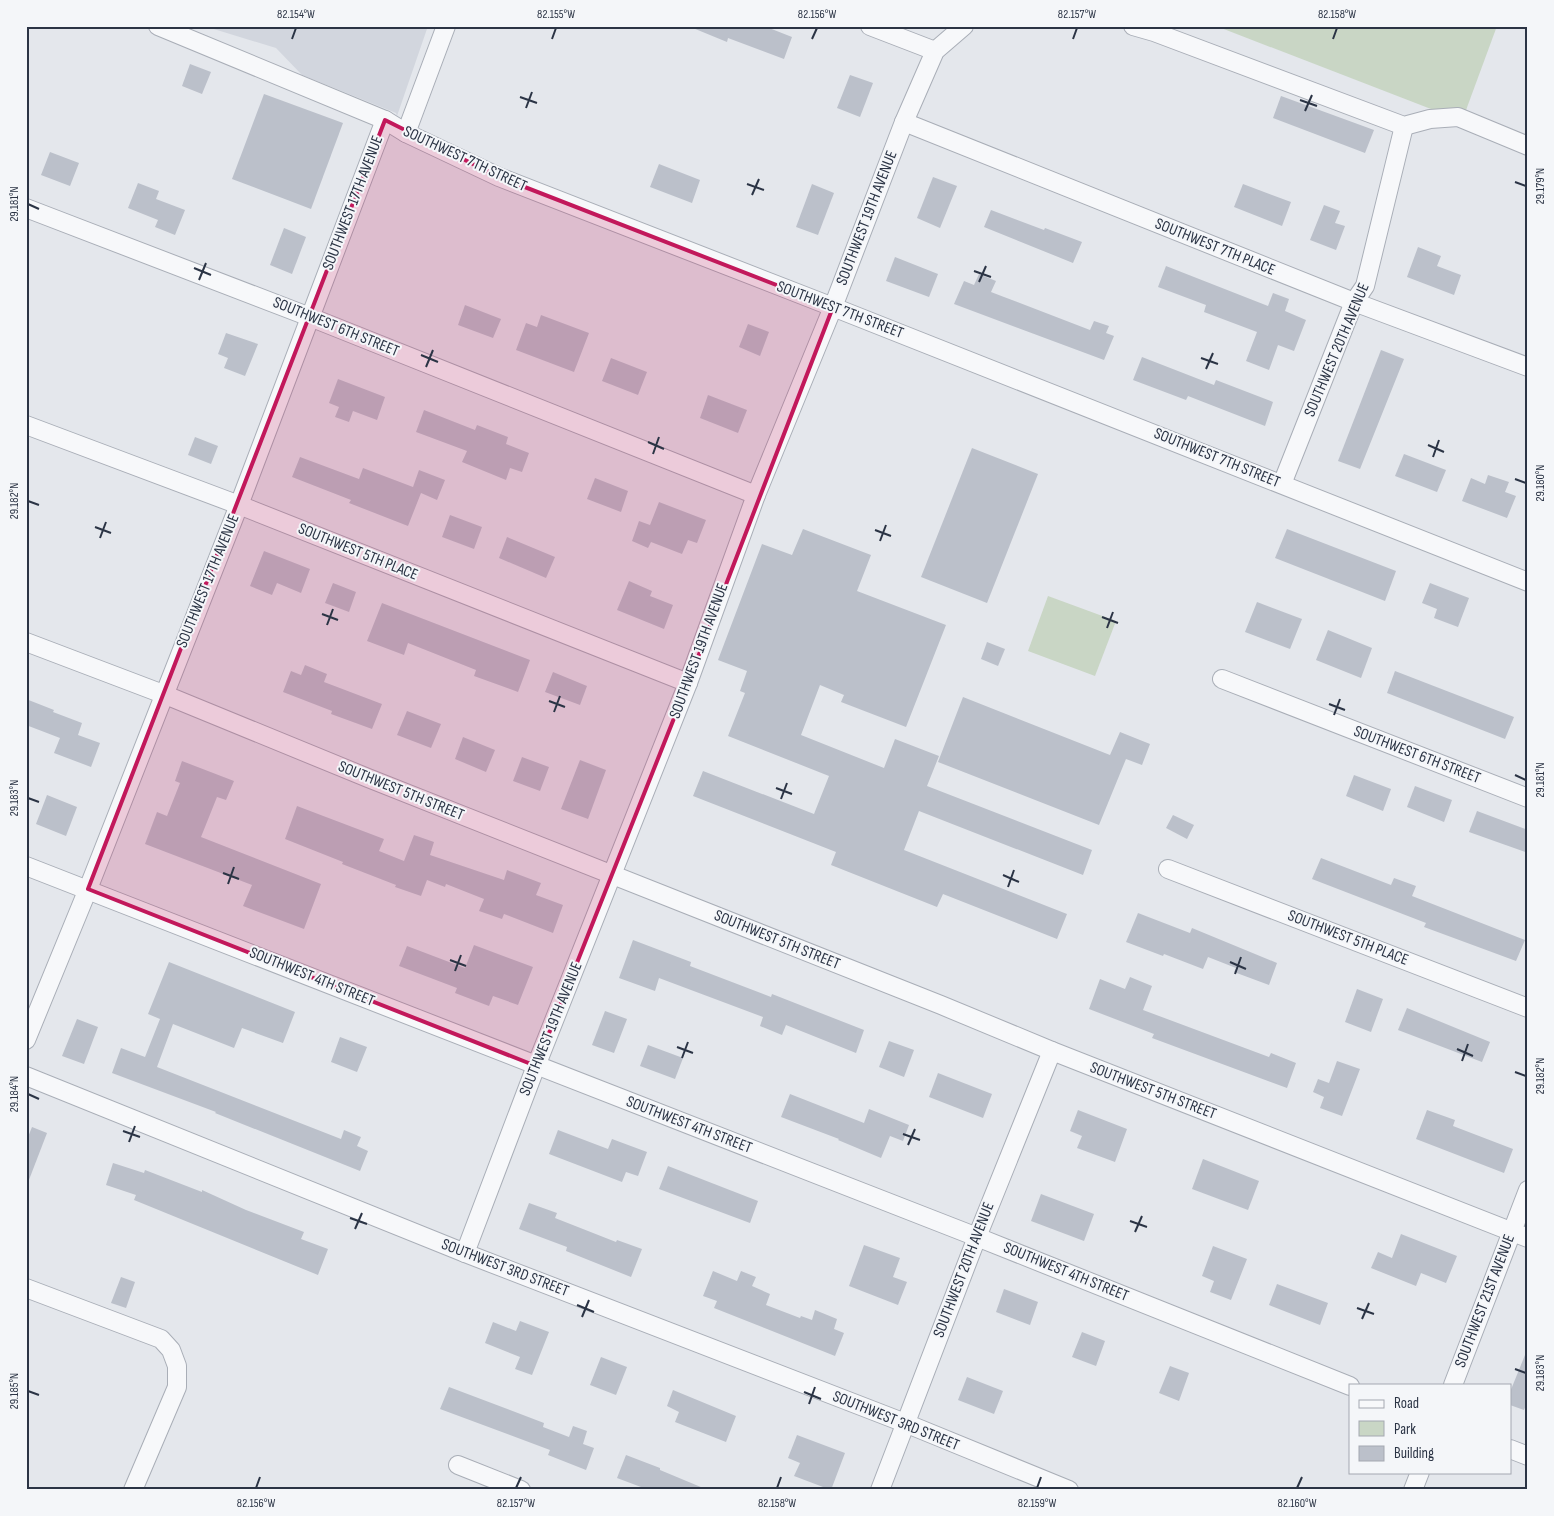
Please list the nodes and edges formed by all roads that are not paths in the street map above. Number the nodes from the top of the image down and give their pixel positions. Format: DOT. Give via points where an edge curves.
graph roads {
  1 [pos="158,26"];
  2 [pos="446,26"];
  3 [pos="870,26"];
  4 [pos="964,26"];
  5 [pos="1133,26"];
  6 [pos="935,51"];
  7 [pos="385,120"];
  8 [pos="904,122"];
  9 [pos="1404,126"];
  10 [pos="406,133"];
  11 [pos="1528,146"];
  12 [pos="26,208"];
  13 [pos="1354,302"];
  14 [pos="833,307"];
  15 [pos="310,316"];
  16 [pos="1528,367"];
  17 [pos="26,426"];
  18 [pos="1282,484"];
  19 [pos="756,495"];
  20 [pos="239,505"];
  21 [pos="1528,582"];
  22 [pos="26,642"];
  23 [pos="1222,679"];
  24 [pos="688,683"];
  25 [pos="163,694"];
  26 [pos="1528,798"];
  27 [pos="26,866"];
  28 [pos="1168,869"];
  29 [pos="613,875"];
  30 [pos="88,889"];
  31 [pos="1528,1008"];
  32 [pos="26,1040"];
  33 [pos="1052,1051"];
  34 [pos="536,1066"];
  35 [pos="26,1076"];
  36 [pos="1528,1190"];
  37 [pos="1520,1235"];
  38 [pos="977,1237"];
  39 [pos="465,1253"];
  40 [pos="26,1288"];
  41 [pos="1453,1384"];
  42 [pos="1349,1386"];
  43 [pos="905,1423"];
  44 [pos="1512,1450"];
  45 [pos="1528,1456"];
  46 [pos="458,1465"];
  47 [pos="1419,1474"];
  48 [pos="133,1490"];
  49 [pos="521,1490"];
  50 [pos="880,1490"];
  51 [pos="1069,1490"];
  52 [pos="1413,1490"];
  1 -- 7 [label="street, SOUTHWEST 7TH STREET"];
  2 -- 10 [label="street, SOUTHWEST 17TH AVENUE"];
  3 -- 6 [label="street"];
  4 -- 6 [label="street"];
  5 -- 9 [label="street"];
  6 -- 8 [label="street, SOUTHWEST 19TH AVENUE"];
  7 -- 10 [label="street, SOUTHWEST 7TH STREET"];
  7 -- 15 [label="street, SOUTHWEST 17TH AVENUE"];
  8 -- 13 [label="street, SOUTHWEST 7TH PLACE"];
  8 -- 14 [label="street, SOUTHWEST 19TH AVENUE"];
  9 -- 11 [label="street" via="1430,119 1458,117"];
  9 -- 13 [label="street, SOUTHWEST 20TH AVENUE" via="1365,286"];
  10 -- 14 [label="street, SOUTHWEST 7TH STREET" via="498,177"];
  12 -- 15 [label="street, SOUTHWEST 6TH STREET"];
  13 -- 16 [label="street, SOUTHWEST 7TH PLACE"];
  13 -- 18 [label="street, SOUTHWEST 20TH AVENUE"];
  14 -- 18 [label="street, SOUTHWEST 7TH STREET"];
  14 -- 19 [label="street, SOUTHWEST 19TH AVENUE"];
  15 -- 19 [label="street, SOUTHWEST 6TH STREET"];
  15 -- 20 [label="street, SOUTHWEST 17TH AVENUE"];
  17 -- 20 [label="street, SOUTHWEST 5TH PLACE"];
  18 -- 21 [label="street, SOUTHWEST 7TH STREET"];
  19 -- 24 [label="street, SOUTHWEST 19TH AVENUE"];
  20 -- 24 [label="street, SOUTHWEST 5TH PLACE"];
  20 -- 25 [label="street, SOUTHWEST 17TH AVENUE"];
  22 -- 25 [label="street, SOUTHWEST 5TH STREET"];
  23 -- 26 [label="street, SOUTHWEST 6TH STREET"];
  24 -- 29 [label="street, SOUTHWEST 19TH AVENUE"];
  25 -- 29 [label="street, SOUTHWEST 5TH STREET"];
  25 -- 30 [label="street, SOUTHWEST 17TH AVENUE"];
  27 -- 30 [label="street, SOUTHWEST 4TH STREET"];
  28 -- 31 [label="street, SOUTHWEST 5TH PLACE"];
  29 -- 33 [label="street, SOUTHWEST 5TH STREET"];
  29 -- 34 [label="street, SOUTHWEST 19TH AVENUE"];
  30 -- 32 [label="street, SOUTHWEST 17TH AVENUE"];
  30 -- 34 [label="street, SOUTHWEST 4TH STREET"];
  33 -- 37 [label="street, SOUTHWEST 5TH STREET"];
  33 -- 38 [label="street, SOUTHWEST 20TH AVENUE"];
  34 -- 38 [label="street, SOUTHWEST 4TH STREET"];
  34 -- 39 [label="street, SOUTHWEST 19TH AVENUE"];
  35 -- 39 [label="street, SOUTHWEST 3RD STREET"];
  36 -- 37 [label="street, SOUTHWEST 21ST AVENUE"];
  37 -- 41 [label="street, SOUTHWEST 21ST AVENUE"];
  38 -- 42 [label="street, SOUTHWEST 4TH STREET"];
  38 -- 43 [label="street, SOUTHWEST 20TH AVENUE"];
  39 -- 43 [label="street, SOUTHWEST 3RD STREET"];
  40 -- 48 [label="street" via="161,1339 171,1350 177,1366 177,1387"];
  43 -- 50 [label="street, SOUTHWEST 20TH AVENUE"];
  43 -- 51 [label="street, SOUTHWEST 3RD STREET"];
  44 -- 45 [label="street"];
  46 -- 49 [label="street"];
  47 -- 52 [label="street"];
}
